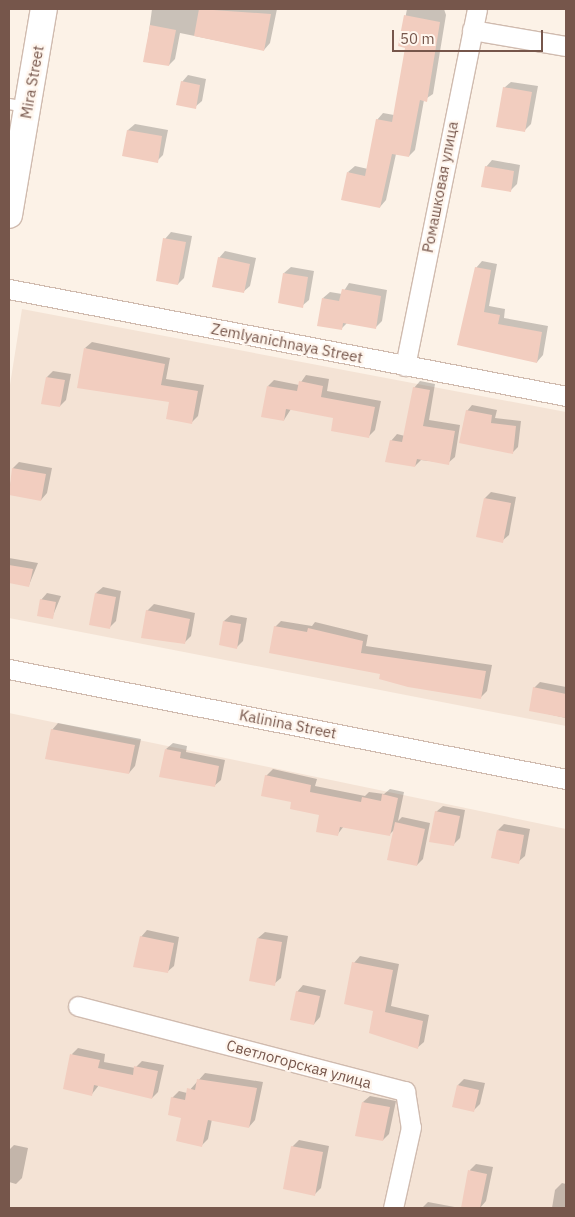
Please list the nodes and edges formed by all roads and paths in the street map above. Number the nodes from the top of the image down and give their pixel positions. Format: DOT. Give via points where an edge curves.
graph roads {
  1 [pos="44,9"];
  2 [pos="477,9"];
  3 [pos="472,30"];
  4 [pos="566,46"];
  5 [pos="18,106"];
  6 [pos="9,215"];
  7 [pos="9,289"];
  8 [pos="404,366"];
  9 [pos="566,396"];
  10 [pos="9,669"];
  11 [pos="566,779"];
  12 [pos="78,1006"];
  13 [pos="392,1208"];
  1 -- 5 [label="main road, Mira Street"];
  2 -- 3 [label="street, Ромашковая улица"];
  3 -- 4 [label="street"];
  3 -- 8 [label="street, Ромашковая улица"];
  5 -- 6 [label="main road, Mira Street"];
  7 -- 8 [label="street, Zemlyanichnaya Street"];
  8 -- 9 [label="street, Zemlyanichnaya Street"];
  10 -- 11 [label="street, Kalinina Street"];
  12 -- 13 [label="street, Светлогорская улица" via="405,1091 411,1127"];
}
